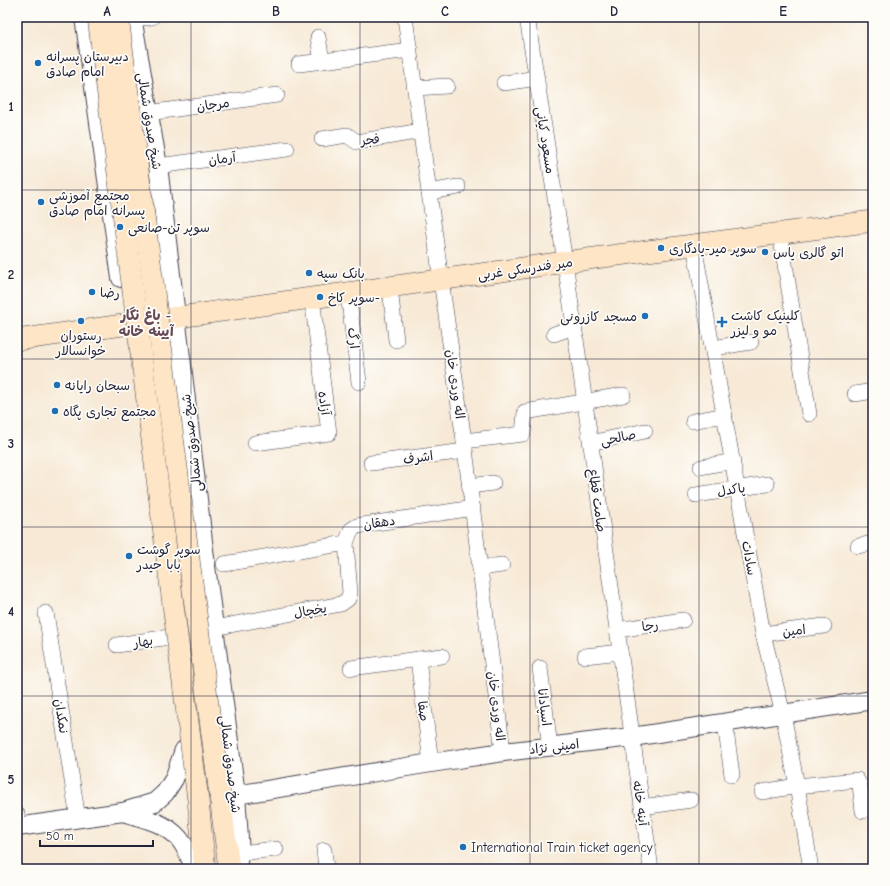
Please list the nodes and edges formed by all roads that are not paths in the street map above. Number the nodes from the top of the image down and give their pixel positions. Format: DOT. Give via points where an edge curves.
graph roads {
  1 [pos="84,17"];
  2 [pos="98,17"];
  3 [pos="152,17"];
  4 [pos="405,17"];
  5 [pos="527,17"];
  6 [pos="128,18"];
  7 [pos="318,37"];
  8 [pos="410,50"];
  9 [pos="322,61"];
  10 [pos="299,64"];
  11 [pos="537,78"];
  12 [pos="504,83"];
  13 [pos="447,86"];
  14 [pos="415,88"];
  15 [pos="278,95"];
  16 [pos="148,113"];
  17 [pos="421,132"];
  18 [pos="322,139"];
  19 [pos="287,149"];
  20 [pos="158,166"];
  21 [pos="458,187"];
  22 [pos="429,192"];
  23 [pos="873,221"];
  24 [pos="780,233"];
  25 [pos="694,245"];
  26 [pos="565,262"];
  27 [pos="172,279"];
  28 [pos="441,280"];
  29 [pos="390,288"];
  30 [pos="123,289"];
  31 [pos="348,293"];
  32 [pos="312,298"];
  33 [pos="176,317"];
  34 [pos="127,324"];
  35 [pos="574,327"];
  36 [pos="554,334"];
  37 [pos="17,340"];
  38 [pos="396,340"];
  39 [pos="751,342"];
  40 [pos="713,348"];
  41 [pos="181,355"];
  42 [pos="132,363"];
  43 [pos="359,382"];
  44 [pos="873,391"];
  45 [pos="855,394"];
  46 [pos="623,395"];
  47 [pos="584,401"];
  48 [pos="809,414"];
  49 [pos="725,415"];
  50 [pos="693,421"];
  51 [pos="645,431"];
  52 [pos="255,443"];
  53 [pos="590,443"];
  54 [pos="465,446"];
  55 [pos="733,461"];
  56 [pos="371,463"];
  57 [pos="701,467"];
  58 [pos="493,483"];
  59 [pos="766,484"];
  60 [pos="470,486"];
  61 [pos="738,488"];
  62 [pos="696,495"];
  63 [pos="472,508"];
  64 [pos="346,543"];
  65 [pos="873,543"];
  66 [pos="858,546"];
  67 [pos="224,564"];
  68 [pos="502,566"];
  69 [pos="480,568"];
  70 [pos="46,613"];
  71 [pos="683,620"];
  72 [pos="824,626"];
  73 [pos="214,628"];
  74 [pos="617,630"];
  75 [pos="763,634"];
  76 [pos="170,637"];
  77 [pos="118,645"];
  78 [pos="620,652"];
  79 [pos="442,656"];
  80 [pos="585,656"];
  81 [pos="418,659"];
  82 [pos="351,668"];
  83 [pos="540,668"];
  84 [pos="873,700"];
  85 [pos="783,714"];
  86 [pos="725,723"];
  87 [pos="632,737"];
  88 [pos="550,747"];
  89 [pos="184,750"];
  90 [pos="503,752"];
  91 [pos="431,763"];
  92 [pos="732,775"];
  93 [pos="797,786"];
  94 [pos="762,792"];
  95 [pos="228,796"];
  96 [pos="691,800"];
  97 [pos="642,807"];
  98 [pos="863,811"];
  99 [pos="123,812"];
  100 [pos="78,819"];
  101 [pos="18,823"];
  102 [pos="276,849"];
  103 [pos="324,850"];
  104 [pos="235,864"];
  105 [pos="195,869"];
  106 [pos="199,869"];
  107 [pos="205,869"];
  108 [pos="326,869"];
  109 [pos="651,869"];
  110 [pos="811,869"];
  1 -- 30 [label="street"];
  2 -- 107 [label="main road, bridge"];
  3 -- 6 [label="street"];
  4 -- 8 [label="street, اله وردی خان"];
  5 -- 11 [label="street, مسعود کیانی"];
  6 -- 16 [label="street, شیخ صدوق شمالی"];
  6 -- 95 [label="main road, شیخ صدوق شمالی, bridge"];
  7 -- 9 [label="street"];
  8 -- 9 [label="street"];
  8 -- 14 [label="street, اله وردی خان"];
  9 -- 10 [label="street"];
  11 -- 12 [label="street"];
  11 -- 26 [label="street, مسعود کیانی"];
  13 -- 14 [label="street"];
  14 -- 17 [label="street, اله وردی خان"];
  15 -- 16 [label="street, مرجان"];
  16 -- 20 [label="street, شیخ صدوق شمالی"];
  17 -- 18 [label="street, فجر" via="357,142 347,135"];
  17 -- 22 [label="street, اله وردی خان"];
  19 -- 20 [label="street, آرمان"];
  20 -- 27 [label="street, شیخ صدوق شمالی"];
  21 -- 22 [label="street"];
  22 -- 28 [label="street, اله وردی خان"];
  23 -- 24 [label="main road, میر فندرسکی غربی"];
  24 -- 25 [label="main road, میر فندرسکی غربی"];
  24 -- 48 [label="street"];
  25 -- 26 [label="main road, میر فندرسکی غربی"];
  25 -- 40 [label="street, سادات"];
  26 -- 28 [label="main road, میر فندرسکی غربی"];
  26 -- 35 [label="street, صامت قطاع"];
  27 -- 30 [label="street" via="169,290 161,299 151,303 140,303 129,298"];
  27 -- 33 [label="street, شیخ صدوق شمالی"];
  28 -- 29 [label="main road, میر فندرسکی غربی"];
  28 -- 54 [label="street, اله وردی خان"];
  29 -- 31 [label="main road, میر فندرسکی غربی"];
  29 -- 38 [label="street"];
  30 -- 34 [label="street"];
  31 -- 32 [label="main road, میر فندرسکی غربی"];
  31 -- 43 [label="street, ارگ"];
  32 -- 33 [label="main road, میر فندرسکی غربی"];
  32 -- 52 [label="street, آزاده" via="329,433"];
  33 -- 34 [label="main road, میر فندرسکی غربی"];
  33 -- 41 [label="street, شیخ صدوق شمالی"];
  34 -- 37 [label="main road, میر فندرسکی غربی"];
  34 -- 42 [label="street"];
  35 -- 36 [label="street"];
  35 -- 47 [label="street, صامت قطاع"];
  39 -- 40 [label="street"];
  40 -- 49 [label="street, سادات"];
  41 -- 42 [label="street" via="169,347 154,346 141,352"];
  41 -- 73 [label="street, شیخ صدوق شمالی"];
  42 -- 76 [label="street"];
  44 -- 45 [label="street"];
  46 -- 47 [label="street"];
  47 -- 53 [label="street, صامت قطاع"];
  47 -- 54 [label="street, اشرف" via="525,412 523,434"];
  49 -- 50 [label="street"];
  49 -- 55 [label="street, سادات"];
  51 -- 53 [label="street, صالحی"];
  53 -- 74 [label="street, صامت قطاع"];
  54 -- 56 [label="street, اشرف"];
  54 -- 60 [label="street, اله وردی خان"];
  55 -- 57 [label="street"];
  55 -- 61 [label="street, سادات"];
  58 -- 60 [label="street"];
  59 -- 61 [label="street, پاکدل"];
  60 -- 63 [label="street, اله وردی خان"];
  61 -- 62 [label="street, پاکدل"];
  61 -- 75 [label="street, سادات"];
  63 -- 64 [label="street, دهقان" via="356,526 351,530"];
  63 -- 69 [label="street, اله وردی خان"];
  64 -- 67 [label="street"];
  64 -- 73 [label="street, یخچال" via="350,593 348,599 341,604"];
  65 -- 66 [label="street"];
  68 -- 69 [label="street"];
  69 -- 90 [label="street, اله وردی خان"];
  70 -- 100 [label="street, نمکدان"];
  71 -- 74 [label="street, رجا"];
  72 -- 75 [label="street, امین"];
  73 -- 95 [label="street, شیخ صدوق شمالی"];
  74 -- 78 [label="street, صامت قطاع"];
  75 -- 85 [label="street, سادات"];
  76 -- 77 [label="street, بهار"];
  76 -- 89 [label="street"];
  78 -- 80 [label="street"];
  78 -- 87 [label="street, صامت قطاع"];
  79 -- 81 [label="street"];
  81 -- 82 [label="street"];
  81 -- 91 [label="street, صفا"];
  83 -- 88 [label="street, اسپادانا"];
  84 -- 85 [label="street, امینی نژاد"];
  85 -- 86 [label="street, امینی نژاد"];
  85 -- 93 [label="street, سادات"];
  86 -- 87 [label="street, امینی نژاد"];
  86 -- 92 [label="street"];
  87 -- 88 [label="street, امینی نژاد"];
  87 -- 97 [label="street, آینه خانه"];
  88 -- 90 [label="street, امینی نژاد"];
  89 -- 99 [label="street" via="174,779 165,792 155,802"];
  89 -- 106 [label="street"];
  90 -- 91 [label="street, امینی نژاد"];
  91 -- 95 [label="street, امینی نژاد"];
  93 -- 94 [label="street"];
  93 -- 98 [label="street" via="857,780 860,784"];
  93 -- 110 [label="street, سادات"];
  95 -- 104 [label="main road, شیخ صدوق شمالی"];
  96 -- 97 [label="street"];
  97 -- 109 [label="street, آینه خانه"];
  99 -- 100 [label="street"];
  99 -- 105 [label="street" via="169,829 182,842"];
  100 -- 101 [label="street"];
  102 -- 104 [label="street"];
  103 -- 108 [label="street"];
}
